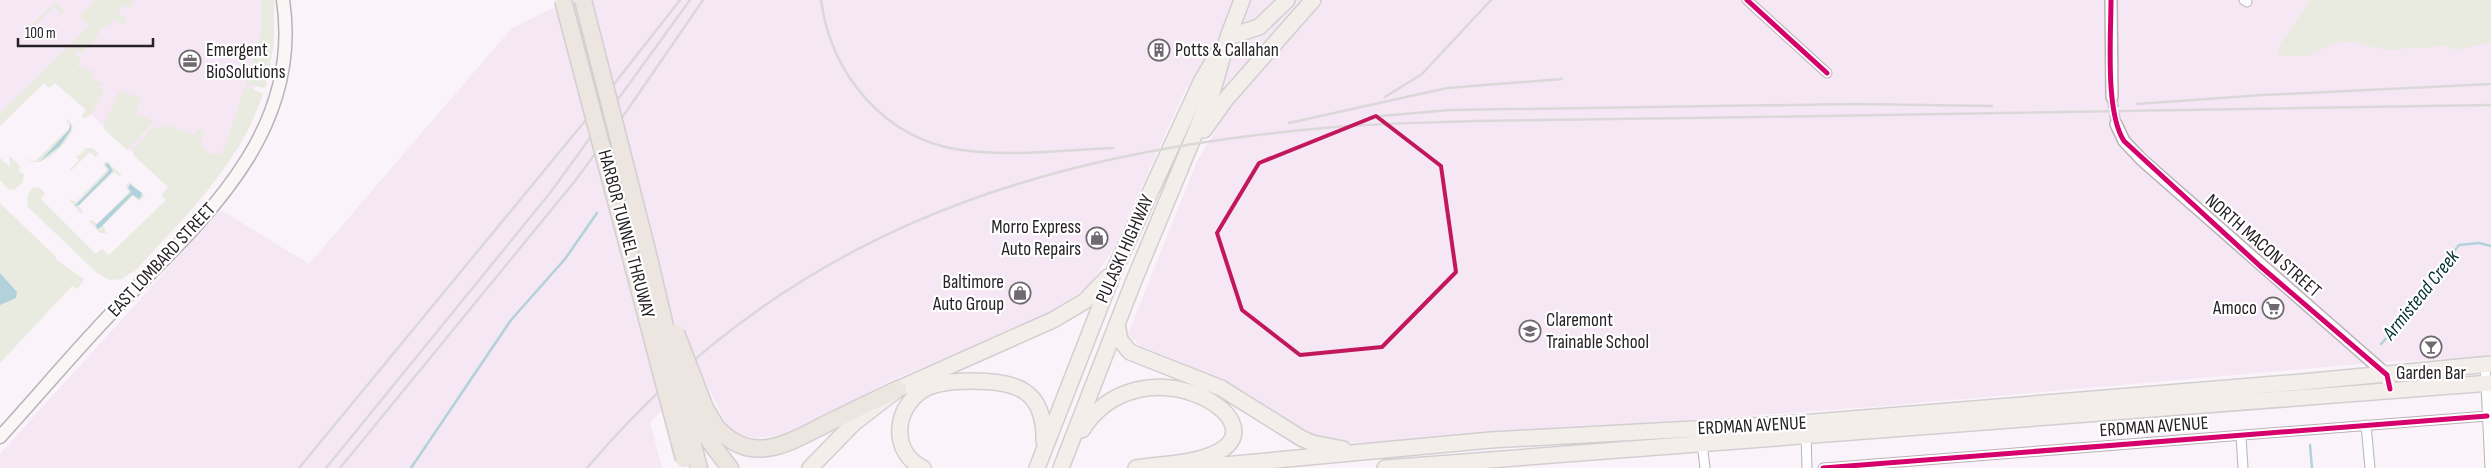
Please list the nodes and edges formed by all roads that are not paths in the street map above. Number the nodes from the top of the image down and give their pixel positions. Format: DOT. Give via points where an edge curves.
graph roads {
  1 [pos="283,0"];
  2 [pos="563,0"];
  3 [pos="583,0"];
  4 [pos="1242,0"];
  5 [pos="1287,0"];
  6 [pos="1313,0"];
  7 [pos="1747,0"];
  8 [pos="2111,0"];
  9 [pos="1228,37"];
  10 [pos="1827,73"];
  11 [pos="2112,97"];
  12 [pos="2116,124"];
  13 [pos="1190,149"];
  14 [pos="647,250"];
  15 [pos="1114,271"];
  16 [pos="1117,324"];
  17 [pos="2488,364"];
  18 [pos="2389,382"];
  19 [pos="2488,383"];
  20 [pos="898,389"];
  21 [pos="2487,416"];
  22 [pos="2366,426"];
  23 [pos="712,433"];
  24 [pos="1806,436"];
  25 [pos="2241,436"];
  26 [pos="0,437"];
  27 [pos="1702,443"];
  28 [pos="1044,451"];
  29 [pos="1067,452"];
  30 [pos="1364,453"];
  31 [pos="1568,453"];
  32 [pos="688,459"];
  33 [pos="699,468"];
  34 [pos="730,468"];
  35 [pos="810,468"];
  36 [pos="923,468"];
  37 [pos="1037,468"];
  38 [pos="1061,468"];
  39 [pos="1136,468"];
  40 [pos="1191,468"];
  41 [pos="1385,468"];
  42 [pos="1494,468"];
  43 [pos="1705,468"];
  44 [pos="1807,468"];
  45 [pos="1823,468"];
  46 [pos="2243,468"];
  47 [pos="2370,468"];
  48 [pos="2490,468"];
  1 -- 26 [label="main road, EAST LOMBARD STREET" via="284,46 280,77 271,112 255,149 184,241 122,303"];
  2 -- 32 [label="highway, HARBOR TUNNEL THRUWAY, bridge"];
  3 -- 14 [label="highway, HARBOR TUNNEL THRUWAY, bridge"];
  4 -- 9 [label="main road, PULASKI HIGHWAY"];
  5 -- 9 [label="main road" via="1259,27"];
  6 -- 13 [label="main road" via="1226,99"];
  7 -- 10 [label="street"];
  8 -- 11 [label="street"];
  9 -- 13 [label="main road, PULASKI HIGHWAY" via="1214,90"];
  9 -- 15 [label="main road, PULASKI HIGHWAY" via="1201,82"];
  12 -- 18 [label="street, NORTH MACON STREET" via="2124,141 2142,160"];
  13 -- 16 [label="main road, PULASKI HIGHWAY"];
  14 -- 23 [label="highway, bridge" via="676,333 689,388"];
  14 -- 32 [label="highway, HARBOR TUNNEL THRUWAY, bridge"];
  15 -- 20 [label="main road" via="1085,300 1053,320"];
  15 -- 28 [label="main road, PULASKI HIGHWAY"];
  16 -- 29 [label="main road, PULASKI HIGHWAY"];
  16 -- 30 [label="main road" via="1120,340 1130,352 1228,392 1306,441"];
  17 -- 18 [label="main road, ERDMAN AVENUE"];
  17 -- 19 [label="street"];
  18 -- 19 [label="main road, ERDMAN AVENUE"];
  18 -- 24 [label="main road, ERDMAN AVENUE"];
  18 -- 30 [label="main road, ERDMAN AVENUE" via="1802,423 1491,440"];
  19 -- 21 [label="street"];
  20 -- 23 [label="highway" via="779,447 749,448"];
  20 -- 35 [label="main road" via="854,423"];
  21 -- 22 [label="street, ERDMAN AVENUE"];
  21 -- 48 [label="street"];
  22 -- 25 [label="street, ERDMAN AVENUE"];
  22 -- 47 [label="street"];
  23 -- 34 [label="highway"];
  24 -- 27 [label="main road, ERDMAN AVENUE"];
  24 -- 44 [label="street"];
  25 -- 45 [label="street, ERDMAN AVENUE"];
  25 -- 46 [label="street"];
  27 -- 31 [label="main road, ERDMAN AVENUE"];
  27 -- 43 [label="street"];
  28 -- 36 [label="main road" via="1042,412 1024,390 986,381 940,384 920,392 901,417 902,448"];
  28 -- 37 [label="main road, PULASKI HIGHWAY"];
  29 -- 38 [label="main road, PULASKI HIGHWAY"];
  29 -- 39 [label="main road" via="1099,407 1125,392 1139,389 1169,389 1200,396 1223,409 1232,421 1232,436 1217,452 1186,461"];
  30 -- 40 [label="main road, ERDMAN AVENUE"];
  31 -- 41 [label="main road, ERDMAN AVENUE"];
  31 -- 42 [label="main road"];
  32 -- 33 [label="highway, HARBOR TUNNEL THRUWAY"];
}
